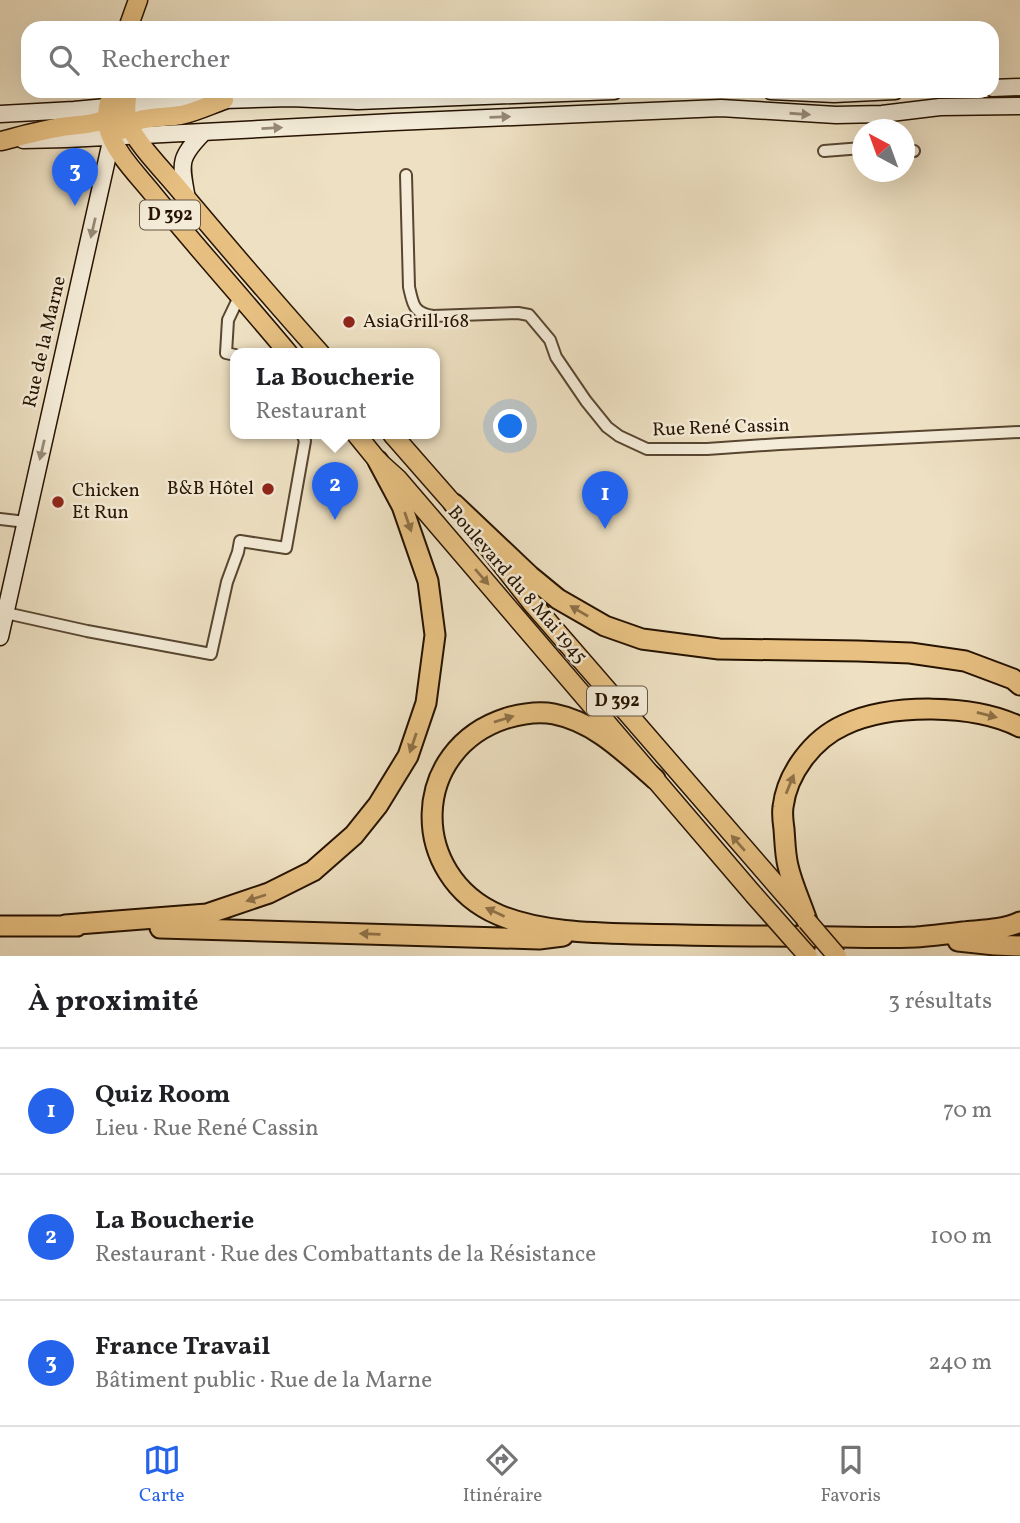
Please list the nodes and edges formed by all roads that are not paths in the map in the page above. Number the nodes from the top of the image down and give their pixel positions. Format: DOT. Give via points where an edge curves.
graph roads {
  1 [pos="138,0"];
  2 [pos="146,0"];
  3 [pos="130,21"];
  4 [pos="143,21"];
  5 [pos="1020,87"];
  6 [pos="999,88"];
  7 [pos="291,98"];
  8 [pos="291,98"];
  9 [pos="451,98"];
  10 [pos="224,100"];
  11 [pos="1020,106"];
  12 [pos="115,108"];
  13 [pos="0,114"];
  14 [pos="132,130"];
  15 [pos="204,132"];
  16 [pos="1,141"];
  17 [pos="852,149"];
  18 [pos="824,151"];
  19 [pos="406,175"];
  20 [pos="187,199"];
  21 [pos="240,295"];
  22 [pos="284,348"];
  23 [pos="316,348"];
  24 [pos="230,354"];
  25 [pos="1020,432"];
  26 [pos="304,439"];
  27 [pos="360,439"];
  28 [pos="397,439"];
  29 [pos="411,455"];
  30 [pos="384,467"];
  31 [pos="454,504"];
  32 [pos="0,519"];
  33 [pos="26,522"];
  34 [pos="6,613"];
  35 [pos="0,637"];
  36 [pos="1020,685"];
  37 [pos="1020,727"];
  38 [pos="655,779"];
  39 [pos="807,921"];
  40 [pos="1020,922"];
  41 [pos="0,926"];
  42 [pos="65,926"];
  43 [pos="585,933"];
  44 [pos="915,937"];
  45 [pos="1020,946"];
  46 [pos="807,956"];
  47 [pos="837,956"];
  1 -- 3 [label="main road"];
  2 -- 4 [label="main road"];
  5 -- 6 [label="main road"];
  7 -- 9 [label="main road" via="358,102"];
  8 -- 10 [label="main road"];
  10 -- 12 [label="main road"];
  10 -- 14 [label="main road" via="180,115 143,118"];
  15 -- 11 [label="main road, one-way" via="721,108 836,115"];
  12 -- 13 [label="main road"];
  12 -- 14 [label="main road"];
  12 -- 14 [label="main road"];
  12 -- 16 [label="main road" via="85,125"];
  12 -- 21 [label="main road, D 392" via="128,163"];
  12 -- 33 [label="main road, Rue de la Marne, one-way"];
  14 -- 15 [label="main road"];
  14 -- 20 [label="main road, D 392"];
  15 -- 20 [label="main road" via="182,162"];
  17 -- 18 [label="street"];
  19 -- 25 [label="street, Rue René Cassin" via="409,287 417,310 433,316 529,315 593,410 607,427 632,443 647,449 707,449"];
  20 -- 23 [label="main road, D 392"];
  21 -- 22 [label="main road, D 392"];
  21 -- 24 [label="street" via="228,320"];
  26 -- 34 [label="street" via="286,548 240,541 211,654"];
  27 -- 30 [label="main road, Boulevard du 8 Mai 1945 / D 392"];
  28 -- 29 [label="main road, Boulevard du 8 Mai 1945 / D 392"];
  29 -- 30 [label="main road"];
  29 -- 31 [label="main road, Boulevard du 8 Mai 1945 / D 392"];
  30 -- 38 [label="main road, Boulevard du 8 Mai 1945 / D 392, one-way"];
  30 -- 42 [label="highway, one-way" via="428,581 435,635 422,716 408,756 378,805 354,835 313,871 269,893 206,914"];
  36 -- 31 [label="highway, one-way" via="965,662 910,653 719,649 642,639 606,626 558,599"];
  39 -- 31 [label="main road, Boulevard du 8 Mai 1945 / D 392, one-way" via="531,602"];
  32 -- 33 [label="street"];
  33 -- 34 [label="main road, Rue de la Marne"];
  34 -- 35 [label="main road, Rue de la Marne"];
  39 -- 37 [label="highway, one-way" via="788,866 783,809 792,776 809,752 843,725 897,711 974,712"];
  43 -- 38 [label="highway, one-way" via="520,923 498,914 479,904 450,876 440,857 432,819 433,799 446,763 474,733 492,723 513,716 553,713 595,730"];
  38 -- 46 [label="main road, Boulevard du 8 Mai 1945 / D 392, bridge"];
  39 -- 47 [label="main road, Boulevard du 8 Mai 1945 / D 392, bridge"];
  40 -- 44 [label="highway" via="998,929"];
  41 -- 42 [label="highway"];
  43 -- 42 [label="highway, one-way" via="539,939"];
  43 -- 44 [label="highway"];
  44 -- 45 [label="highway"];
}
